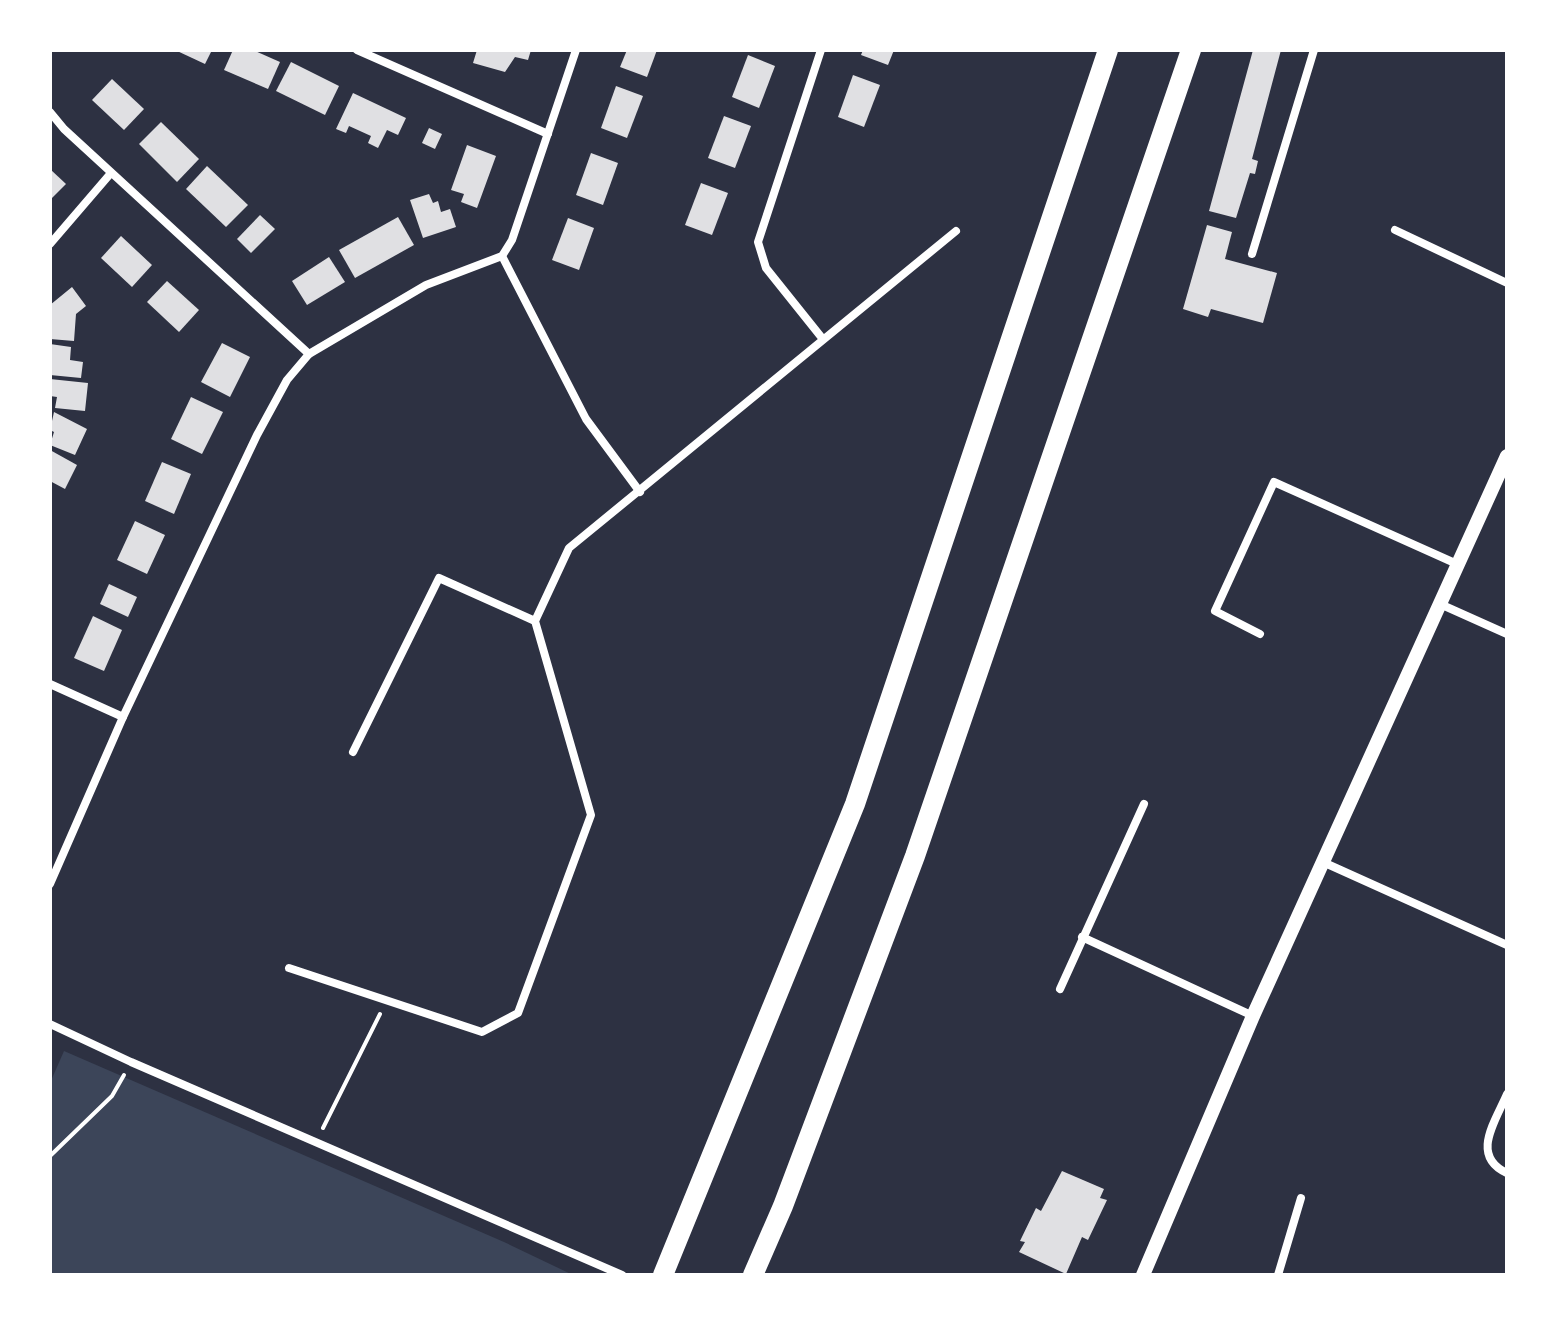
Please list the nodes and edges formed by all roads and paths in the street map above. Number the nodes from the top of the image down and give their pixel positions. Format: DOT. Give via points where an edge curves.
graph roads {
  1 [pos="357,50"];
  2 [pos="576,50"];
  3 [pos="821,50"];
  4 [pos="1108,50"];
  5 [pos="1191,50"];
  6 [pos="1314,50"];
  7 [pos="50,112"];
  8 [pos="548,134"];
  9 [pos="111,173"];
  10 [pos="1395,230"];
  11 [pos="956,231"];
  12 [pos="50,244"];
  13 [pos="1252,254"];
  14 [pos="502,256"];
  15 [pos="1507,283"];
  16 [pos="822,338"];
  17 [pos="309,354"];
  18 [pos="1507,456"];
  19 [pos="640,492"];
  20 [pos="1457,564"];
  21 [pos="1440,604"];
  22 [pos="535,621"];
  23 [pos="1260,634"];
  24 [pos="1507,634"];
  25 [pos="50,684"];
  26 [pos="123,717"];
  27 [pos="353,752"];
  28 [pos="1144,804"];
  29 [pos="1325,863"];
  30 [pos="50,884"];
  31 [pos="1082,937"];
  32 [pos="1507,945"];
  33 [pos="289,968"];
  34 [pos="1060,989"];
  35 [pos="387,1001"];
  36 [pos="1253,1016"];
  37 [pos="50,1024"];
  38 [pos="131,1062"];
  39 [pos="1507,1094"];
  40 [pos="315,1143"];
  41 [pos="50,1156"];
  42 [pos="1507,1173"];
  43 [pos="1301,1198"];
  44 [pos="622,1275"];
  45 [pos="663,1275"];
  46 [pos="753,1275"];
  47 [pos="1143,1275"];
  48 [pos="1278,1275"];
  1 -- 8 [label="street"];
  2 -- 8 [label="street"];
  3 -- 16 [label="street" via="758,242 766,268"];
  4 -- 45 [label="highway" via="855,804"];
  5 -- 46 [label="highway" via="915,856"];
  6 -- 13 [label="street"];
  7 -- 9 [label="street"];
  8 -- 14 [label="street"];
  9 -- 12 [label="street"];
  9 -- 17 [label="street"];
  10 -- 15 [label="street"];
  11 -- 16 [label="street"];
  14 -- 17 [label="street" via="426,285"];
  14 -- 19 [label="street" via="586,419"];
  16 -- 19 [label="street"];
  17 -- 26 [label="street" via="287,380 257,435"];
  18 -- 20 [label="street"];
  19 -- 22 [label="street" via="569,548"];
  20 -- 21 [label="street"];
  20 -- 23 [label="street" via="1274,482 1215,611"];
  21 -- 24 [label="street"];
  21 -- 29 [label="street"];
  22 -- 27 [label="street" via="439,578"];
  22 -- 35 [label="street" via="591,815 518,1013 482,1032"];
  25 -- 26 [label="street"];
  26 -- 30 [label="street"];
  28 -- 31 [label="street"];
  29 -- 32 [label="street"];
  29 -- 36 [label="street"];
  31 -- 34 [label="street"];
  31 -- 36 [label="street"];
  33 -- 35 [label="street"];
  35 -- 40 [label="path"];
  36 -- 47 [label="street"];
  37 -- 38 [label="street"];
  38 -- 40 [label="street"];
  38 -- 41 [label="path" via="112,1096"];
  39 -- 42 [label="street" via="1485,1144 1487,1158"];
  40 -- 44 [label="street"];
  43 -- 48 [label="street"];
}
